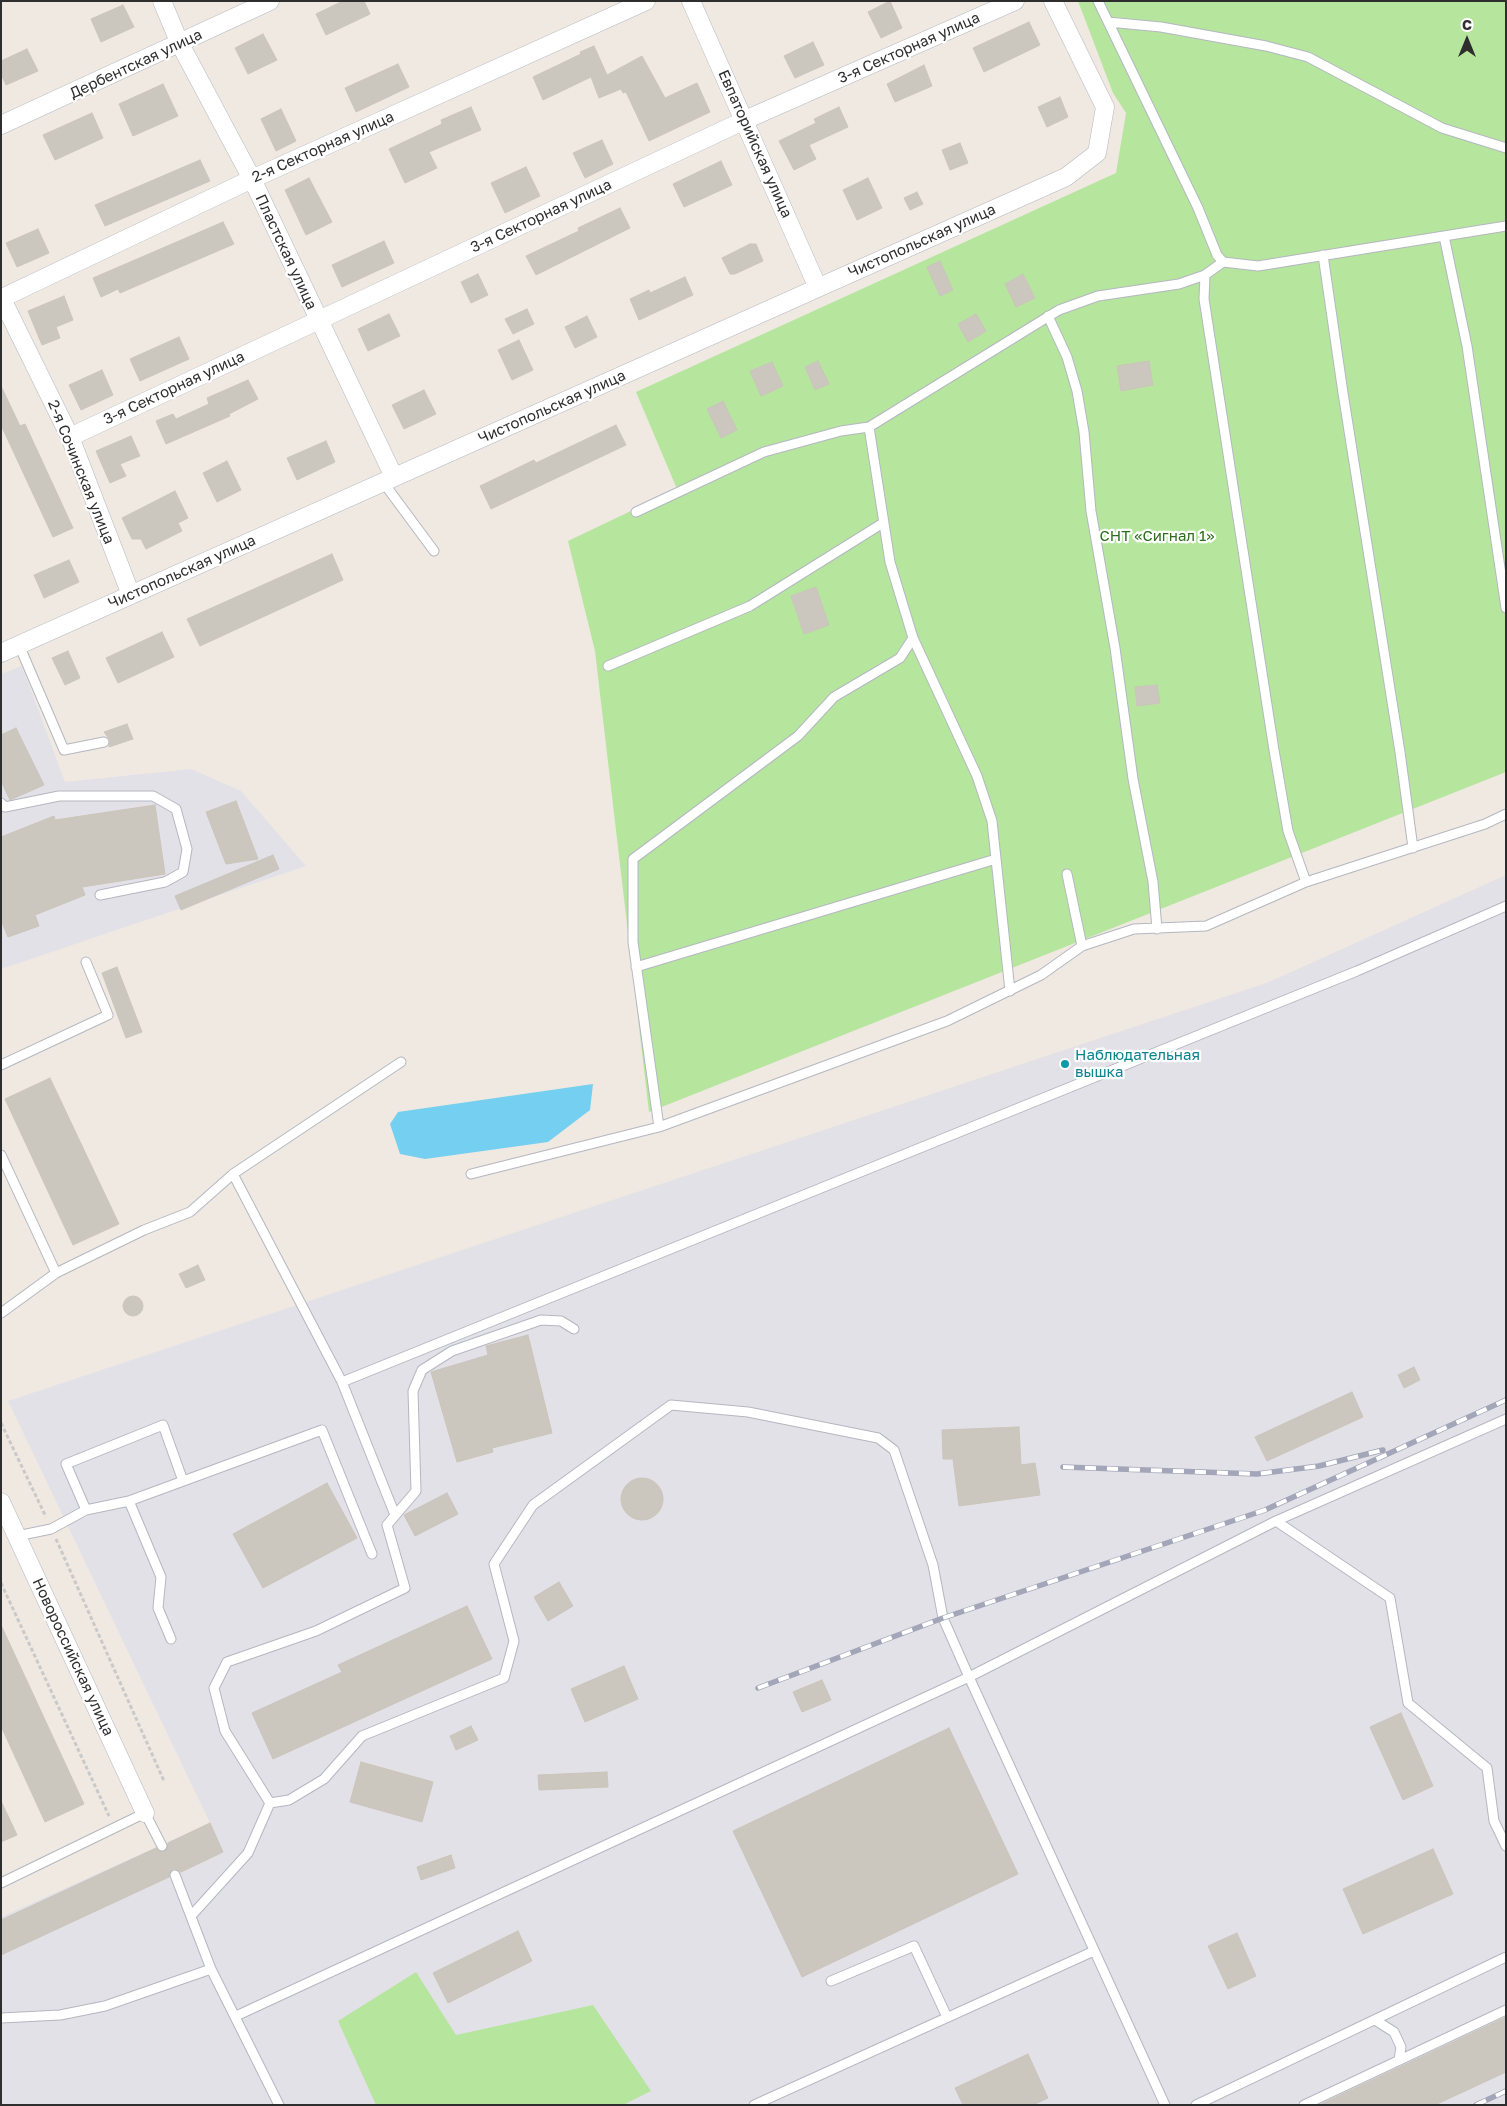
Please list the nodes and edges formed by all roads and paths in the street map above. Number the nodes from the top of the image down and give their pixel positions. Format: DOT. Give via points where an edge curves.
graph roads {
  1 [pos="162,1"];
  2 [pos="270,1"];
  3 [pos="646,1"];
  4 [pos="691,1"];
  5 [pos="1015,1"];
  6 [pos="1053,1"];
  7 [pos="1098,1"];
  8 [pos="1108,22"];
  9 [pos="180,44"];
  10 [pos="745,120"];
  11 [pos="1,125"];
  12 [pos="1506,148"];
  13 [pos="252,179"];
  14 [pos="1506,226"];
  15 [pos="1444,236"];
  16 [pos="1323,256"];
  17 [pos="1223,262"];
  18 [pos="1205,275"];
  19 [pos="818,288"];
  20 [pos="2,298"];
  21 [pos="1048,316"];
  22 [pos="318,320"];
  23 [pos="869,427"];
  24 [pos="70,437"];
  25 [pos="389,480"];
  26 [pos="636,512"];
  27 [pos="883,524"];
  28 [pos="434,551"];
  29 [pos="131,595"];
  30 [pos="1506,608"];
  31 [pos="913,638"];
  32 [pos="18,645"];
  33 [pos="1,653"];
  34 [pos="608,666"];
  35 [pos="104,742"];
  36 [pos="1,803"];
  37 [pos="1506,814"];
  38 [pos="1413,848"];
  39 [pos="996,859"];
  40 [pos="1067,874"];
  41 [pos="1306,882"];
  42 [pos="100,895"];
  43 [pos="1506,906"];
  44 [pos="1157,929"];
  45 [pos="1082,946"];
  46 [pos="86,962"];
  47 [pos="636,967"];
  48 [pos="1010,991"];
  49 [pos="401,1062"];
  50 [pos="1,1065"];
  51 [pos="659,1127"];
  52 [pos="1,1155"];
  53 [pos="233,1174"];
  54 [pos="471,1174"];
  55 [pos="56,1273"];
  56 [pos="1,1313"];
  57 [pos="574,1329"];
  58 [pos="342,1382"];
  59 [pos="1506,1419"];
  60 [pos="1,1423"];
  61 [pos="183,1481"];
  62 [pos="129,1501"];
  63 [pos="1,1502"];
  64 [pos="86,1510"];
  65 [pos="394,1515"];
  66 [pos="1276,1521"];
  67 [pos="51,1529"];
  68 [pos="18,1536"];
  69 [pos="372,1554"];
  70 [pos="1,1583"];
  71 [pos="171,1639"];
  72 [pos="969,1677"];
  73 [pos="164,1781"];
  74 [pos="270,1803"];
  75 [pos="145,1813"];
  76 [pos="115,1828"];
  77 [pos="162,1846"];
  78 [pos="1506,1846"];
  79 [pos="175,1875"];
  80 [pos="1,1883"];
  81 [pos="191,1916"];
  82 [pos="1094,1951"];
  83 [pos="1506,1957"];
  84 [pos="211,1969"];
  85 [pos="831,1981"];
  86 [pos="1506,2010"];
  87 [pos="236,2016"];
  88 [pos="947,2017"];
  89 [pos="1,2018"];
  90 [pos="1375,2020"];
  91 [pos="1399,2060"];
  92 [pos="279,2105"];
  93 [pos="754,2105"];
  94 [pos="1165,2105"];
  95 [pos="1196,2105"];
  96 [pos="1304,2105"];
  1 -- 9 [label="street, Пластская улица"];
  2 -- 9 [label="street, Дербентская улица"];
  3 -- 13 [label="street, 2-я Секторная улица"];
  4 -- 10 [label="street, Евпаторийская улица"];
  5 -- 10 [label="street, 3-я Секторная улица"];
  6 -- 19 [label="street, Чистопольская улица" via="1105,107 1098,153 1066,177"];
  7 -- 8 [label="lane"];
  8 -- 12 [label="lane" via="1161,27 1266,46 1308,58 1442,128"];
  8 -- 17 [label="lane"];
  9 -- 11 [label="street, Дербентская улица"];
  9 -- 13 [label="street, Пластская улица"];
  10 -- 19 [label="street, Евпаторийская улица"];
  10 -- 22 [label="street, 3-я Секторная улица"];
  13 -- 20 [label="street, 2-я Секторная улица"];
  13 -- 22 [label="street, Пластская улица"];
  14 -- 15 [label="lane"];
  15 -- 16 [label="lane"];
  15 -- 30 [label="lane" via="1467,346"];
  16 -- 17 [label="lane" via="1258,266"];
  16 -- 38 [label="lane"];
  17 -- 18 [label="lane"];
  18 -- 21 [label="lane" via="1163,287 1098,296"];
  18 -- 41 [label="lane" via="1204,299 1271,731 1288,831"];
  19 -- 25 [label="street, Чистопольская улица"];
  20 -- 24 [label="street, 2-я Сочинская улица"];
  21 -- 23 [label="lane"];
  21 -- 44 [label="lane" via="1067,357 1077,391 1091,510 1115,648 1132,779 1154,882"];
  22 -- 24 [label="street, 3-я Секторная улица"];
  22 -- 25 [label="street, Пластская улица"];
  23 -- 26 [label="lane" via="841,431 764,452"];
  23 -- 27 [label="lane"];
  24 -- 29 [label="street, 2-я Сочинская улица"];
  25 -- 28 [label="lane"];
  25 -- 29 [label="street, Чистопольская улица"];
  27 -- 31 [label="lane" via="892,569"];
  27 -- 34 [label="lane" via="750,606"];
  29 -- 32 [label="street, Чистопольская улица"];
  31 -- 39 [label="lane" via="984,795 992,821"];
  31 -- 47 [label="lane" via="900,658 834,697 798,736 633,859"];
  32 -- 33 [label="street, Чистопольская улица"];
  32 -- 35 [label="lane" via="64,750"];
  36 -- 42 [label="lane" via="5,807 59,796 153,796 176,809 187,849 183,872 165,882"];
  37 -- 38 [label="lane"];
  38 -- 41 [label="lane"];
  39 -- 47 [label="lane"];
  39 -- 48 [label="lane"];
  40 -- 45 [label="lane"];
  41 -- 44 [label="lane" via="1206,926"];
  43 -- 58 [label="lane" via="1357,972"];
  44 -- 45 [label="lane" via="1134,929"];
  45 -- 48 [label="lane" via="1041,975"];
  46 -- 50 [label="lane" via="108,1015"];
  47 -- 51 [label="lane"];
  48 -- 51 [label="lane" via="947,1021"];
  49 -- 53 [label="lane"];
  51 -- 54 [label="lane"];
  52 -- 55 [label="lane"];
  53 -- 55 [label="lane" via="190,1212 144,1230"];
  53 -- 58 [label="lane"];
  55 -- 56 [label="lane"];
  57 -- 65 [label="lane" via="561,1321 541,1320 452,1351 422,1370 413,1391 416,1491"];
  58 -- 65 [label="lane"];
  59 -- 66 [label="lane"];
  60 -- 67 [label="path"];
  61 -- 62 [label="lane"];
  61 -- 64 [label="lane" via="163,1425 66,1464"];
  61 -- 69 [label="lane" via="322,1430"];
  62 -- 64 [label="lane"];
  62 -- 71 [label="lane" via="161,1578 158,1608"];
  63 -- 68 [label="street, Новороссийская улица"];
  64 -- 67 [label="lane"];
  65 -- 74 [label="lane" via="387,1525 405,1588 316,1631 227,1662 214,1688 225,1731"];
  66 -- 72 [label="lane"];
  66 -- 78 [label="lane" via="1390,1598 1408,1703 1487,1768 1494,1821"];
  67 -- 68 [label="lane"];
  67 -- 73 [label="path"];
  68 -- 75 [label="street, Новороссийская улица"];
  70 -- 76 [label="path"];
  72 -- 74 [label="lane" via="943,1618 933,1565 894,1450 878,1438 748,1412 671,1405 533,1505 494,1564 514,1641 504,1678 362,1736 324,1779 289,1800"];
  72 -- 82 [label="lane"];
  72 -- 87 [label="lane"];
  74 -- 81 [label="lane" via="248,1853"];
  75 -- 76 [label="lane"];
  75 -- 77 [label="lane"];
  76 -- 80 [label="lane"];
  79 -- 81 [label="lane"];
  81 -- 84 [label="lane"];
  82 -- 88 [label="lane"];
  82 -- 94 [label="lane"];
  83 -- 90 [label="lane"];
  84 -- 87 [label="lane"];
  84 -- 89 [label="lane" via="105,2006 60,2015"];
  85 -- 88 [label="lane" via="914,1946"];
  86 -- 91 [label="lane"];
  87 -- 92 [label="lane"];
  88 -- 93 [label="lane"];
  90 -- 91 [label="lane" via="1394,2032 1401,2047"];
  90 -- 95 [label="lane"];
  91 -- 96 [label="lane"];
}
